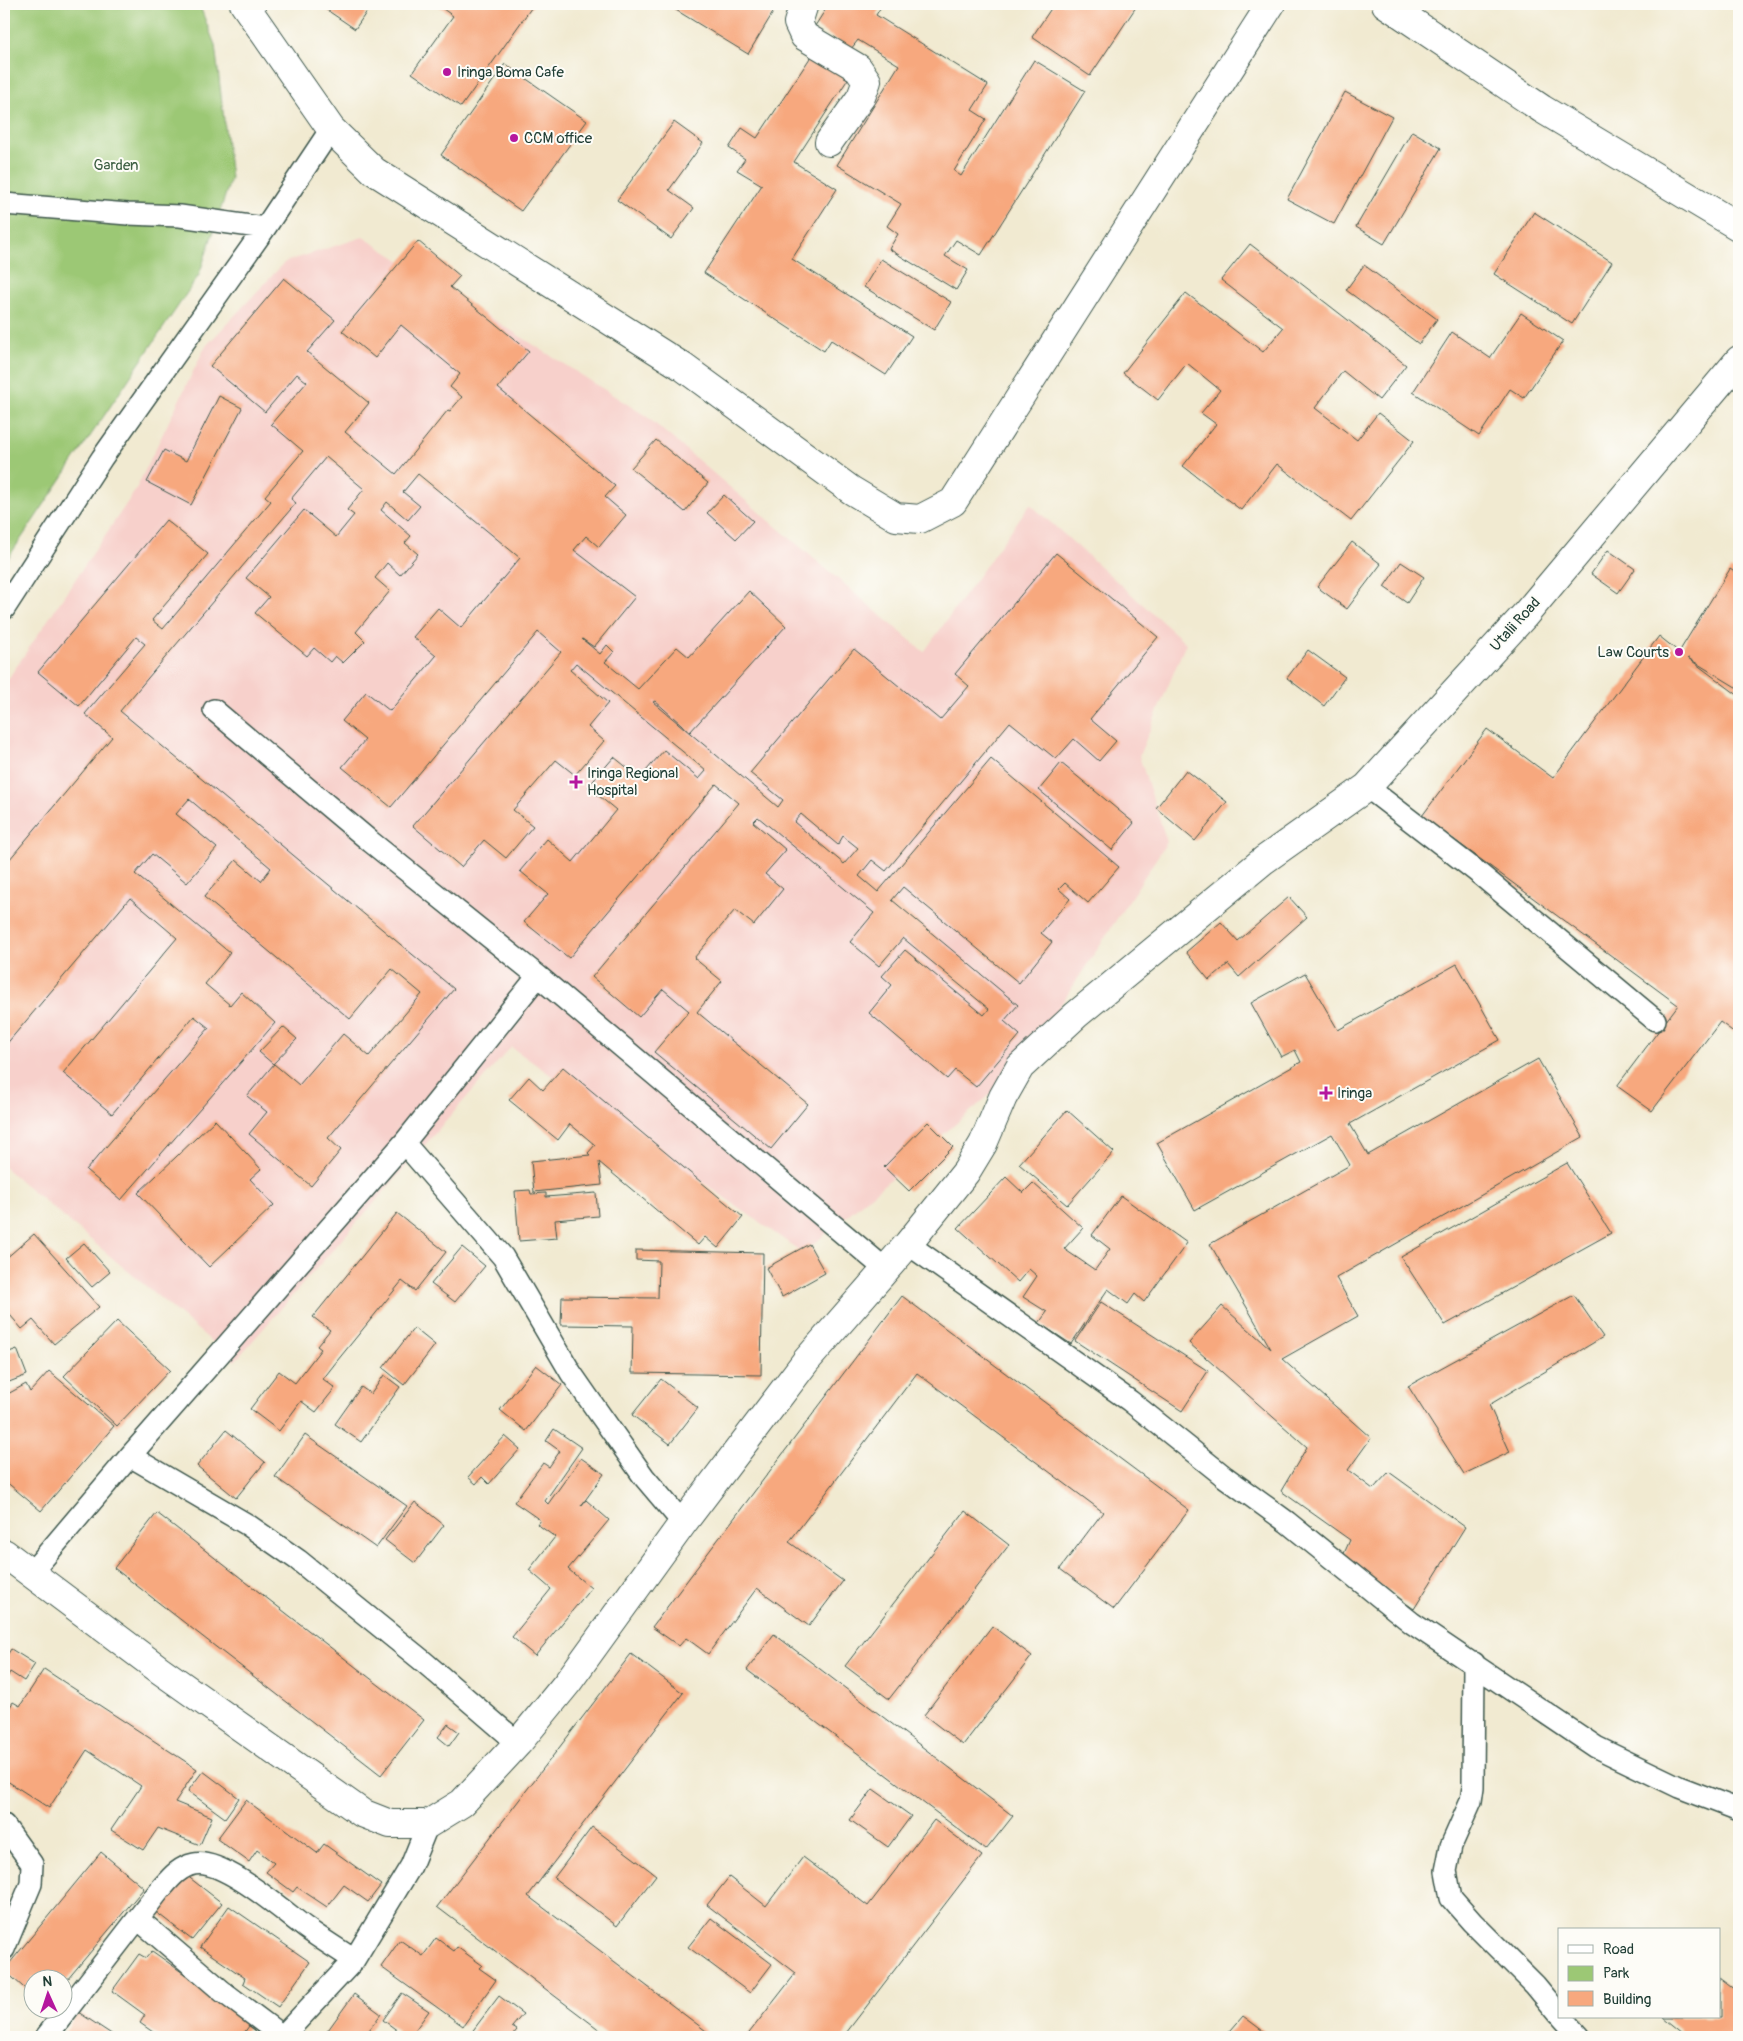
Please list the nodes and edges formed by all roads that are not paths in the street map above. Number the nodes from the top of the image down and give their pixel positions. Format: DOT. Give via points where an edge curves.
graph roads {
  1 [pos="244,4"];
  2 [pos="804,4"];
  3 [pos="1271,4"];
  4 [pos="1386,4"];
  5 [pos="331,129"];
  6 [pos="829,142"];
  7 [pos="4,204"];
  8 [pos="1739,227"];
  9 [pos="265,228"];
  10 [pos="1739,360"];
  11 [pos="4,609"];
  12 [pos="214,710"];
  13 [pos="1367,787"];
  14 [pos="538,976"];
  15 [pos="1655,1020"];
  16 [pos="404,1143"];
  17 [pos="908,1244"];
  18 [pos="885,1269"];
  19 [pos="130,1456"];
  20 [pos="683,1523"];
  21 [pos="4,1553"];
  22 [pos="31,1572"];
  23 [pos="1474,1663"];
  24 [pos="518,1743"];
  25 [pos="1739,1810"];
  26 [pos="428,1824"];
  27 [pos="4,1825"];
  28 [pos="138,1919"];
  29 [pos="4,1949"];
  30 [pos="354,1960"];
  31 [pos="1558,2013"];
  32 [pos="1563,2018"];
  33 [pos="46,2037"];
  34 [pos="283,2037"];
  35 [pos="1580,2037"];
  1 -- 5 [label="street"];
  2 -- 6 [label="street" via="798,23 804,36 858,68 867,82 861,97"];
  3 -- 5 [label="street" via="952,502 920,519 896,517 851,490 683,367 374,171"];
  4 -- 8 [label="street" via="1542,109"];
  5 -- 9 [label="lane"];
  7 -- 9 [label="lane" via="180,216"];
  9 -- 11 [label="lane" via="102,458"];
  10 -- 13 [label="street, Utalii Road" via="1524,616"];
  12 -- 14 [label="lane"];
  13 -- 15 [label="lane" via="1476,871"];
  13 -- 17 [label="street, Utalii Road" via="1264,860 1076,1015 1020,1067 966,1172"];
  14 -- 16 [label="lane"];
  14 -- 18 [label="lane"];
  16 -- 19 [label="lane"];
  16 -- 20 [label="lane" via="503,1257 571,1373 644,1477"];
  17 -- 18 [label="street, Utalii Road"];
  17 -- 23 [label="lane" via="1130,1401 1225,1477 1288,1522 1412,1623"];
  18 -- 20 [label="street, Utalii Road" via="806,1361"];
  19 -- 22 [label="lane"];
  19 -- 24 [label="lane" via="248,1525 298,1560"];
  20 -- 24 [label="street, Utalii Road" via="568,1682"];
  21 -- 22 [label="street"];
  22 -- 26 [label="street" via="160,1670 362,1813 390,1824"];
  23 -- 25 [label="lane" via="1596,1747 1679,1788"];
  23 -- 31 [label="lane" via="1473,1787 1471,1801 1451,1846 1446,1871 1451,1898 1535,1984"];
  24 -- 26 [label="street, Utalii Road" via="462,1803"];
  26 -- 30 [label="lane" via="411,1866"];
  27 -- 29 [label="lane" via="32,1864 31,1884"];
  28 -- 30 [label="lane" via="178,1870 195,1863 212,1865 249,1885"];
  28 -- 33 [label="lane"];
  28 -- 34 [label="lane" via="222,1991"];
  30 -- 34 [label="lane"];
  32 -- 35 [label="lane"];
}
